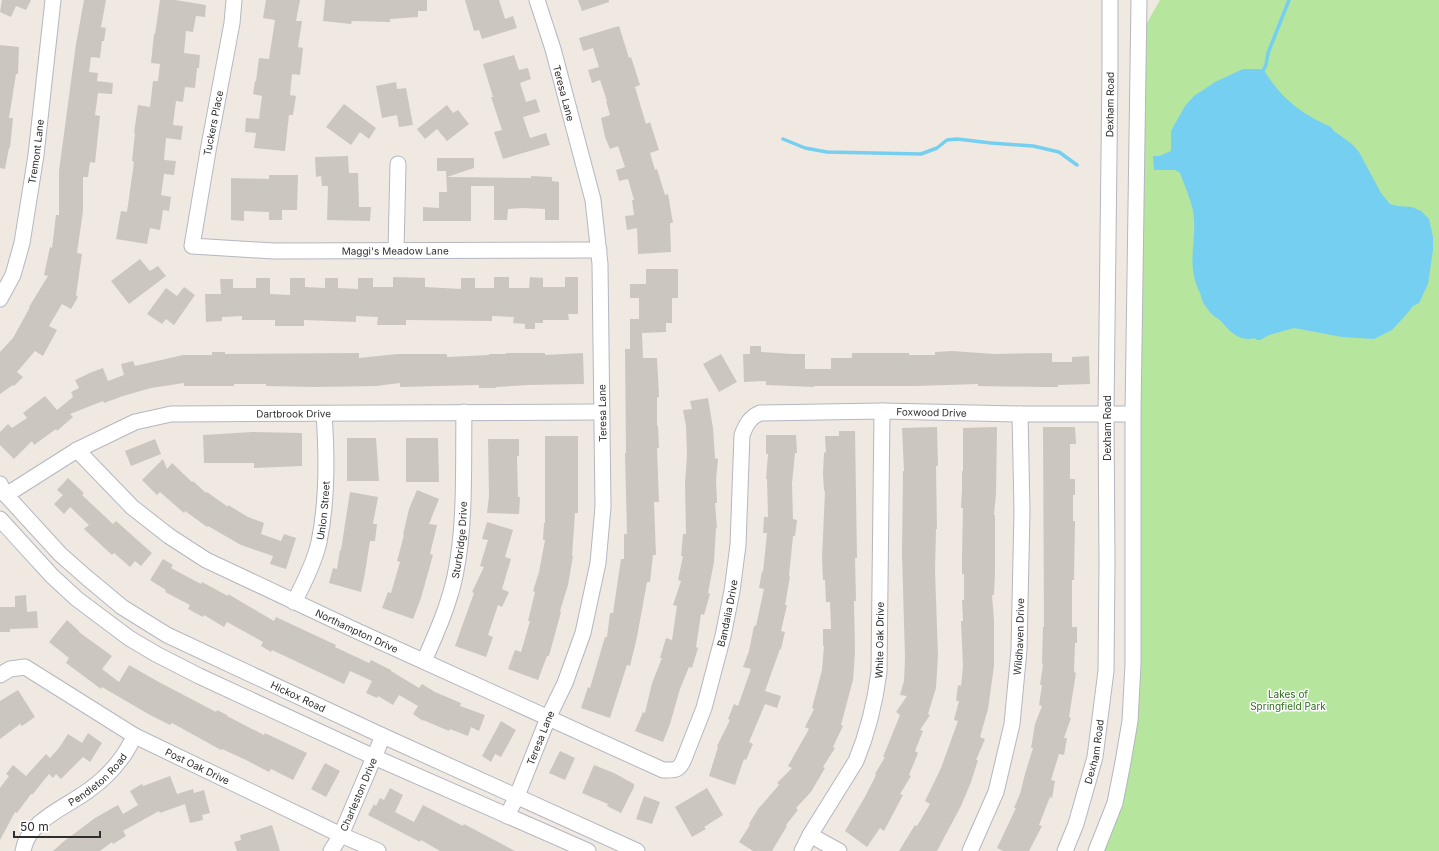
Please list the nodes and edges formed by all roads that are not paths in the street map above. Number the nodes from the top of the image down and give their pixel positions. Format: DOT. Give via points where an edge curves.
graph roads {
  1 [pos="53,0"];
  2 [pos="234,0"];
  3 [pos="537,0"];
  4 [pos="1110,0"];
  5 [pos="1139,0"];
  6 [pos="398,164"];
  7 [pos="192,246"];
  8 [pos="599,250"];
  9 [pos="396,251"];
  10 [pos="0,299"];
  11 [pos="882,411"];
  12 [pos="464,412"];
  13 [pos="601,412"];
  14 [pos="324,414"];
  15 [pos="1020,414"];
  16 [pos="1106,414"];
  17 [pos="1133,414"];
  18 [pos="742,435"];
  19 [pos="78,450"];
  20 [pos="3,489"];
  21 [pos="0,519"];
  22 [pos="294,602"];
  23 [pos="424,661"];
  24 [pos="0,675"];
  25 [pos="548,718"];
  26 [pos="135,736"];
  27 [pos="383,736"];
  28 [pos="374,757"];
  29 [pos="663,770"];
  30 [pos="517,796"];
  31 [pos="507,816"];
  32 [pos="341,834"];
  33 [pos="810,835"];
  34 [pos="23,851"];
  35 [pos="331,851"];
  36 [pos="378,851"];
  37 [pos="588,851"];
  38 [pos="637,851"];
  39 [pos="802,851"];
  40 [pos="839,851"];
  41 [pos="970,851"];
  42 [pos="1065,851"];
  43 [pos="1096,851"];
  1 -- 10 [label="street, Tremont Lane" via="36,155 22,243 13,275"];
  2 -- 7 [label="street, Tuckers Place"];
  3 -- 8 [label="street, Teresa Lane" via="553,49 593,200"];
  4 -- 16 [label="street, Dexham Road"];
  5 -- 17 [label="street"];
  6 -- 9 [label="street"];
  7 -- 9 [label="street, Maggi's Meadow Lane"];
  8 -- 9 [label="street, Maggi's Meadow Lane"];
  8 -- 13 [label="street, Teresa Lane"];
  11 -- 15 [label="street, Foxwood Drive"];
  11 -- 18 [label="street, Foxwood Drive" via="760,413 747,422"];
  11 -- 33 [label="street, White Oak Drive" via="879,672 875,701 856,761"];
  12 -- 13 [label="street, Dartbrook Drive"];
  12 -- 14 [label="street, Dartbrook Drive"];
  12 -- 23 [label="street, Sturbridge Drive" via="461,541 455,577 440,624"];
  13 -- 25 [label="street, Teresa Lane" via="603,507 598,563 583,633 565,683"];
  14 -- 19 [label="street, Dartbrook Drive" via="171,414 135,422"];
  14 -- 22 [label="street, Union Street" via="326,454 318,543 303,586"];
  15 -- 16 [label="street, Foxwood Drive"];
  15 -- 41 [label="street, Wildhaven Drive" via="1022,511 1019,650 1012,724 996,792"];
  16 -- 17 [label="street, Foxwood Drive"];
  16 -- 42 [label="street, Dexham Road" via="1106,671 1095,757 1076,824"];
  17 -- 43 [label="street" via="1133,664 1130,721 1115,803"];
  18 -- 29 [label="street, Bandalia Drive" via="738,545 723,636 704,708 681,767 676,770"];
  19 -- 20 [label="street, Dartbrook Drive"];
  19 -- 22 [label="street, Northampton Drive" via="132,507 169,536 206,560"];
  20 -- 27 [label="street, Hickox Road" via="60,554 122,607 167,635"];
  21 -- 28 [label="street" via="77,600 129,638 199,676"];
  22 -- 23 [label="street, Northampton Drive"];
  23 -- 25 [label="street, Northampton Drive"];
  24 -- 26 [label="street, Post Oak Drive" via="10,669 25,667"];
  25 -- 29 [label="street, Northampton Drive"];
  25 -- 30 [label="street, Teresa Lane"];
  26 -- 32 [label="street, Post Oak Drive"];
  26 -- 34 [label="street, Pendleton Road" via="120,760 106,775 88,791 48,816 35,829 24,842"];
  27 -- 28 [label="street, Charleston Drive"];
  27 -- 30 [label="street, Hickox Road"];
  28 -- 31 [label="street"];
  28 -- 32 [label="street, Charleston Drive"];
  30 -- 31 [label="street, Teresa Lane"];
  30 -- 38 [label="street, Hickox Road"];
  31 -- 37 [label="street"];
  32 -- 35 [label="street, Charleston Drive"];
  32 -- 36 [label="street, Post Oak Drive"];
  33 -- 39 [label="street, White Oak Drive"];
  33 -- 40 [label="street"];
}
